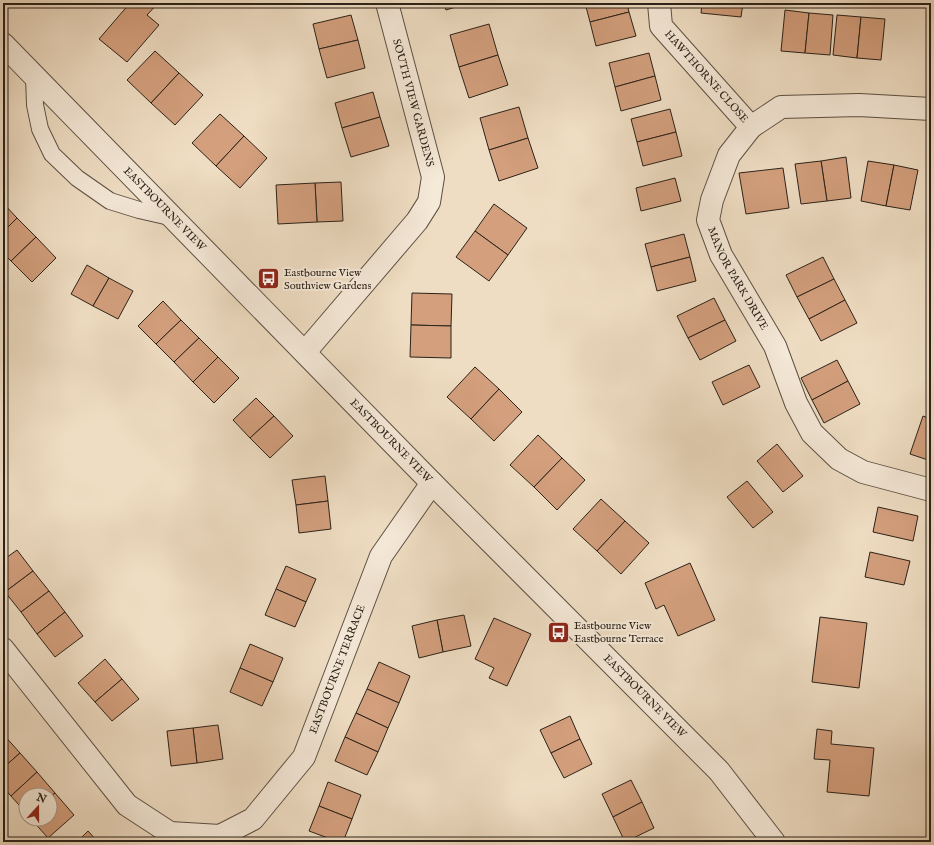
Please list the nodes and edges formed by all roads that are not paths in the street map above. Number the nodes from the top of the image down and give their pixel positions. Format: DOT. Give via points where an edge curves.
graph roads {
  1 [pos="387,3"];
  2 [pos="659,3"];
  3 [pos="3,44"];
  4 [pos="34,76"];
  5 [pos="931,109"];
  6 [pos="751,127"];
  7 [pos="174,218"];
  8 [pos="305,352"];
  9 [pos="432,483"];
  10 [pos="931,490"];
  11 [pos="3,649"];
  12 [pos="221,839"];
  13 [pos="774,842"];
  1 -- 8 [label="street, SOUTH VIEW GARDENS" via="433,176 429,202 417,221"];
  2 -- 6 [label="street, HAWTHORNE CLOSE" via="661,26"];
  3 -- 4 [label="street, EASTBOURNE VIEW"];
  4 -- 7 [label="street, EASTBOURNE VIEW"];
  4 -- 7 [label="lane" via="35,105 40,129 52,154 77,178 110,201"];
  5 -- 6 [label="street, MANOR PARK DRIVE" via="859,105 781,107"];
  6 -- 10 [label="street, MANOR PARK DRIVE" via="730,155 712,200 708,220 721,255 775,346 796,403 812,433 839,459 863,472"];
  7 -- 8 [label="street, EASTBOURNE VIEW"];
  8 -- 9 [label="street, EASTBOURNE VIEW"];
  9 -- 12 [label="street, EASTBOURNE TERRACE" via="381,556 304,757 253,819"];
  9 -- 13 [label="street, EASTBOURNE VIEW" via="719,771"];
  11 -- 12 [label="street, EASTBOURNE TERRACE" via="127,805 170,832"];
}
